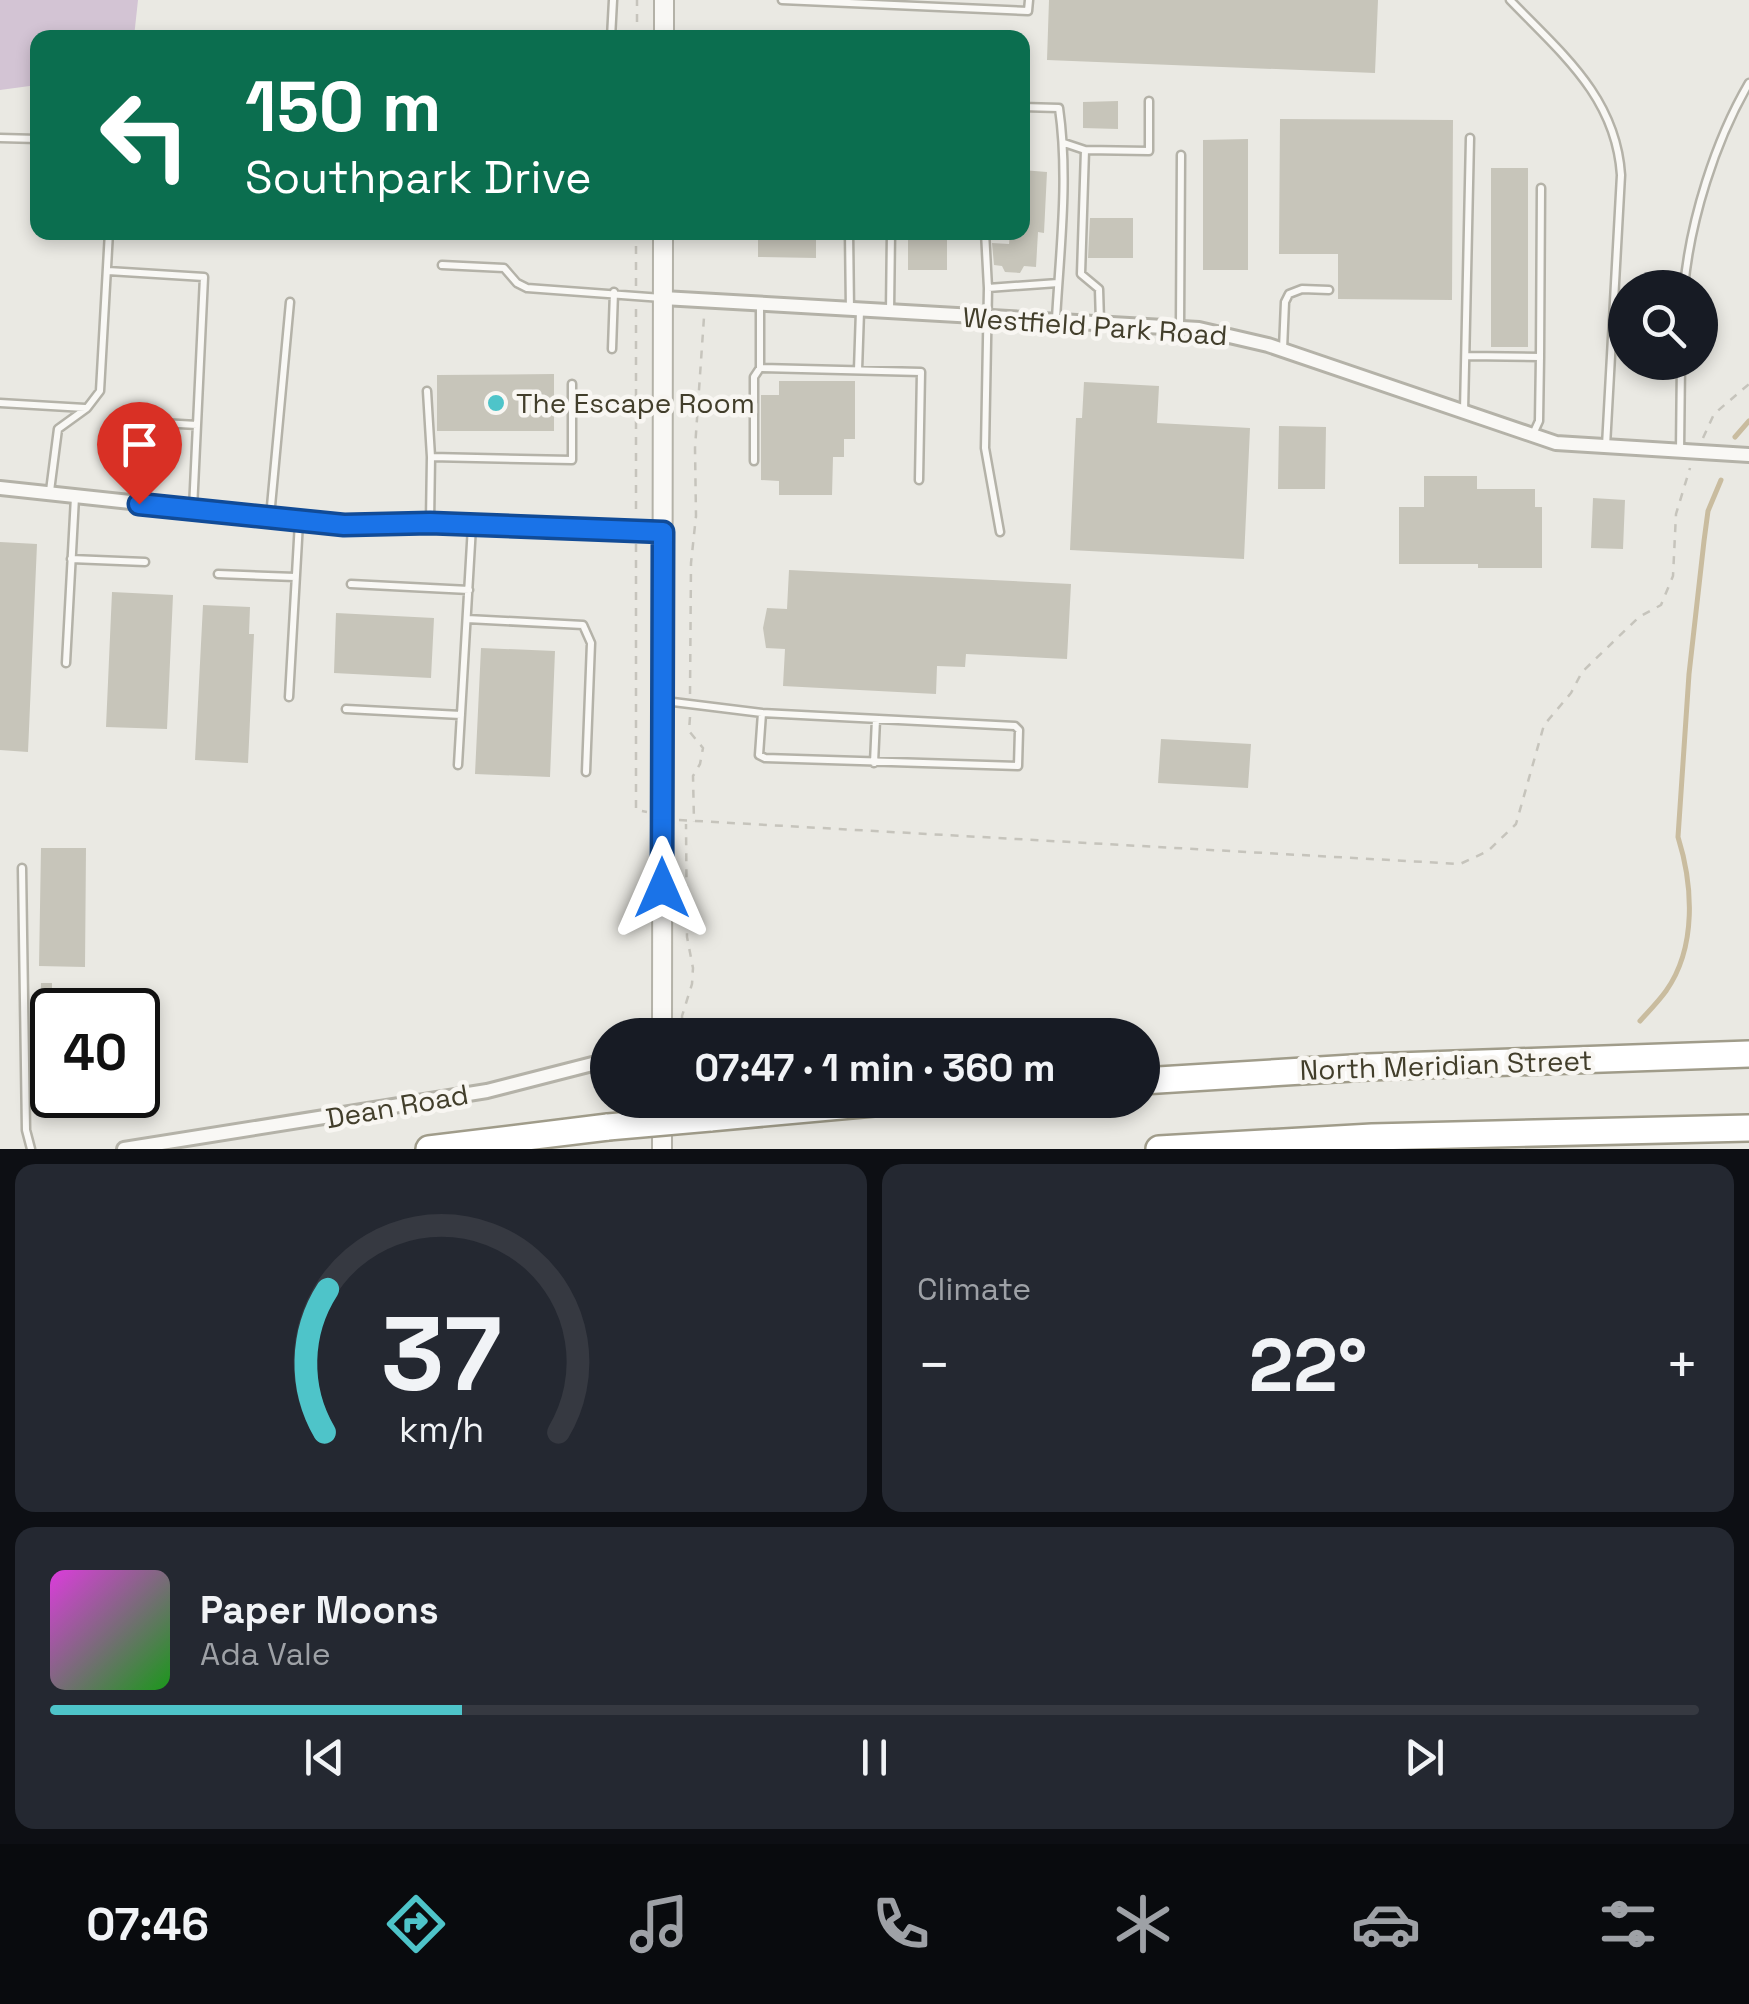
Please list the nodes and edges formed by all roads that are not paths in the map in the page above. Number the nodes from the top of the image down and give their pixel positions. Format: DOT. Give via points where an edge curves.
graph roads {
  1 [pos="613,0"];
  2 [pos="664,0"];
  3 [pos="782,0"];
  4 [pos="1029,0"];
  5 [pos="1510,0"];
  6 [pos="612,30"];
  7 [pos="664,30"];
  8 [pos="1749,83"];
  9 [pos="1149,101"];
  10 [pos="1030,107"];
  11 [pos="0,138"];
  12 [pos="1470,138"];
  13 [pos="30,139"];
  14 [pos="1064,143"];
  15 [pos="1085,150"];
  16 [pos="1181,155"];
  17 [pos="1541,188"];
  18 [pos="110,240"];
  19 [pos="663,240"];
  20 [pos="849,240"];
  21 [pos="891,240"];
  22 [pos="985,240"];
  23 [pos="442,264"];
  24 [pos="1686,270"];
  25 [pos="108,271"];
  26 [pos="1058,284"];
  27 [pos="988,288"];
  28 [pos="1328,290"];
  29 [pos="614,292"];
  30 [pos="663,298"];
  31 [pos="290,302"];
  32 [pos="760,305"];
  33 [pos="855,311"];
  34 [pos="890,312"];
  35 [pos="987,317"];
  36 [pos="1056,321"];
  37 [pos="1100,322"];
  38 [pos="1180,327"];
  39 [pos="612,349"];
  40 [pos="1284,350"];
  41 [pos="1467,356"];
  42 [pos="1540,357"];
  43 [pos="760,368"];
  44 [pos="858,370"];
  45 [pos="1681,380"];
  46 [pos="572,384"];
  47 [pos="427,391"];
  48 [pos="0,403"];
  49 [pos="86,408"];
  50 [pos="1464,412"];
  51 [pos="127,420"];
  52 [pos="197,425"];
  53 [pos="1532,436"];
  54 [pos="1606,448"];
  55 [pos="1680,452"];
  56 [pos="1748,455"];
  57 [pos="431,458"];
  58 [pos="754,461"];
  59 [pos="919,480"];
  60 [pos="0,488"];
  61 [pos="50,492"];
  62 [pos="75,496"];
  63 [pos="193,511"];
  64 [pos="270,518"];
  65 [pos="298,521"];
  66 [pos="430,523"];
  67 [pos="472,524"];
  68 [pos="663,532"];
  69 [pos="1000,532"];
  70 [pos="71,559"];
  71 [pos="145,562"];
  72 [pos="218,574"];
  73 [pos="295,577"];
  74 [pos="350,584"];
  75 [pos="469,590"];
  76 [pos="467,619"];
  77 [pos="66,664"];
  78 [pos="288,697"];
  79 [pos="663,700"];
  80 [pos="346,709"];
  81 [pos="762,713"];
  82 [pos="461,716"];
  83 [pos="876,719"];
  84 [pos="874,763"];
  85 [pos="458,765"];
  86 [pos="586,772"];
  87 [pos="22,868"];
  88 [pos="662,1018"];
  89 [pos="1749,1054"];
  90 [pos="590,1064"];
  91 [pos="1160,1080"];
  92 [pos="662,1118"];
  93 [pos="710,1118"];
  94 [pos="1718,1128"];
  95 [pos="1749,1128"];
  96 [pos="1749,1138"];
  97 [pos="31,1149"];
  98 [pos="124,1149"];
  99 [pos="429,1149"];
  100 [pos="662,1149"];
  101 [pos="1160,1149"];
  1 -- 6 [label="lane"];
  2 -- 7 [label="street"];
  3 -- 4 [label="lane" via="1028,11"];
  5 -- 54 [label="lane" via="1598,97 1620,151"];
  8 -- 24 [label="lane" via="1730,114"];
  9 -- 15 [label="lane" via="1148,151"];
  10 -- 14 [label="lane" via="1059,108"];
  11 -- 13 [label="lane"];
  12 -- 41 [label="lane"];
  14 -- 15 [label="lane"];
  14 -- 26 [label="lane"];
  15 -- 37 [label="lane" via="1081,274 1099,289"];
  16 -- 38 [label="lane"];
  17 -- 42 [label="lane"];
  18 -- 25 [label="lane"];
  19 -- 30 [label="street"];
  20 -- 33 [label="lane"];
  21 -- 34 [label="lane"];
  22 -- 27 [label="lane"];
  23 -- 29 [label="lane" via="504,268 527,288"];
  25 -- 49 [label="lane" via="100,392"];
  25 -- 52 [label="lane" via="204,277"];
  26 -- 27 [label="lane"];
  26 -- 36 [label="lane"];
  27 -- 35 [label="lane"];
  28 -- 40 [label="lane" via="1290,294"];
  29 -- 30 [label="lane"];
  29 -- 39 [label="lane"];
  30 -- 32 [label="street, Westfield Park Road"];
  30 -- 68 [label="street"];
  31 -- 64 [label="lane"];
  32 -- 33 [label="street, Westfield Park Road"];
  32 -- 43 [label="lane"];
  33 -- 34 [label="street, Westfield Park Road"];
  33 -- 44 [label="lane"];
  34 -- 35 [label="street, Westfield Park Road"];
  35 -- 36 [label="street, Westfield Park Road"];
  35 -- 69 [label="lane" via="985,448"];
  36 -- 37 [label="street, Westfield Park Road"];
  37 -- 38 [label="street, Westfield Park Road"];
  38 -- 40 [label="street, Westfield Park Road"];
  40 -- 50 [label="street, Westfield Park Road"];
  41 -- 42 [label="lane"];
  41 -- 50 [label="lane"];
  42 -- 53 [label="lane" via="1539,420"];
  43 -- 44 [label="lane"];
  43 -- 58 [label="lane" via="754,376"];
  44 -- 59 [label="lane" via="921,372"];
  45 -- 55 [label="lane"];
  46 -- 57 [label="lane" via="572,460"];
  47 -- 57 [label="lane"];
  48 -- 49 [label="lane"];
  49 -- 61 [label="lane" via="58,428"];
  50 -- 53 [label="street, Westfield Park Road"];
  51 -- 52 [label="lane"];
  52 -- 63 [label="lane"];
  53 -- 54 [label="street, Westfield Park Road"];
  54 -- 55 [label="street, Westfield Park Road"];
  55 -- 56 [label="street, Westfield Park Road"];
  57 -- 66 [label="lane"];
  60 -- 61 [label="street"];
  61 -- 62 [label="street"];
  62 -- 63 [label="street"];
  62 -- 70 [label="lane"];
  63 -- 64 [label="street"];
  64 -- 65 [label="street"];
  65 -- 66 [label="street"];
  65 -- 73 [label="lane"];
  66 -- 67 [label="street"];
  67 -- 68 [label="street"];
  67 -- 75 [label="lane"];
  68 -- 79 [label="street"];
  70 -- 71 [label="lane"];
  70 -- 77 [label="lane"];
  72 -- 73 [label="lane"];
  73 -- 78 [label="lane"];
  74 -- 75 [label="lane"];
  75 -- 76 [label="lane"];
  76 -- 82 [label="lane"];
  76 -- 86 [label="lane" via="583,625 591,643"];
  79 -- 81 [label="lane"];
  79 -- 88 [label="street"];
  80 -- 82 [label="lane"];
  81 -- 83 [label="lane"];
  81 -- 84 [label="lane" via="765,758"];
  82 -- 85 [label="lane"];
  83 -- 84 [label="lane"];
  83 -- 84 [label="lane" via="1015,726 1018,766"];
  87 -- 97 [label="lane"];
  89 -- 91 [label="highway, North Meridian Street"];
  90 -- 98 [label="street, Dean Road" via="488,1090"];
  92 -- 100 [label="street"];
  93 -- 99 [label="highway, bridge"];
  94 -- 95 [label="highway"];
  94 -- 96 [label="highway"];
  94 -- 101 [label="highway"];
}
